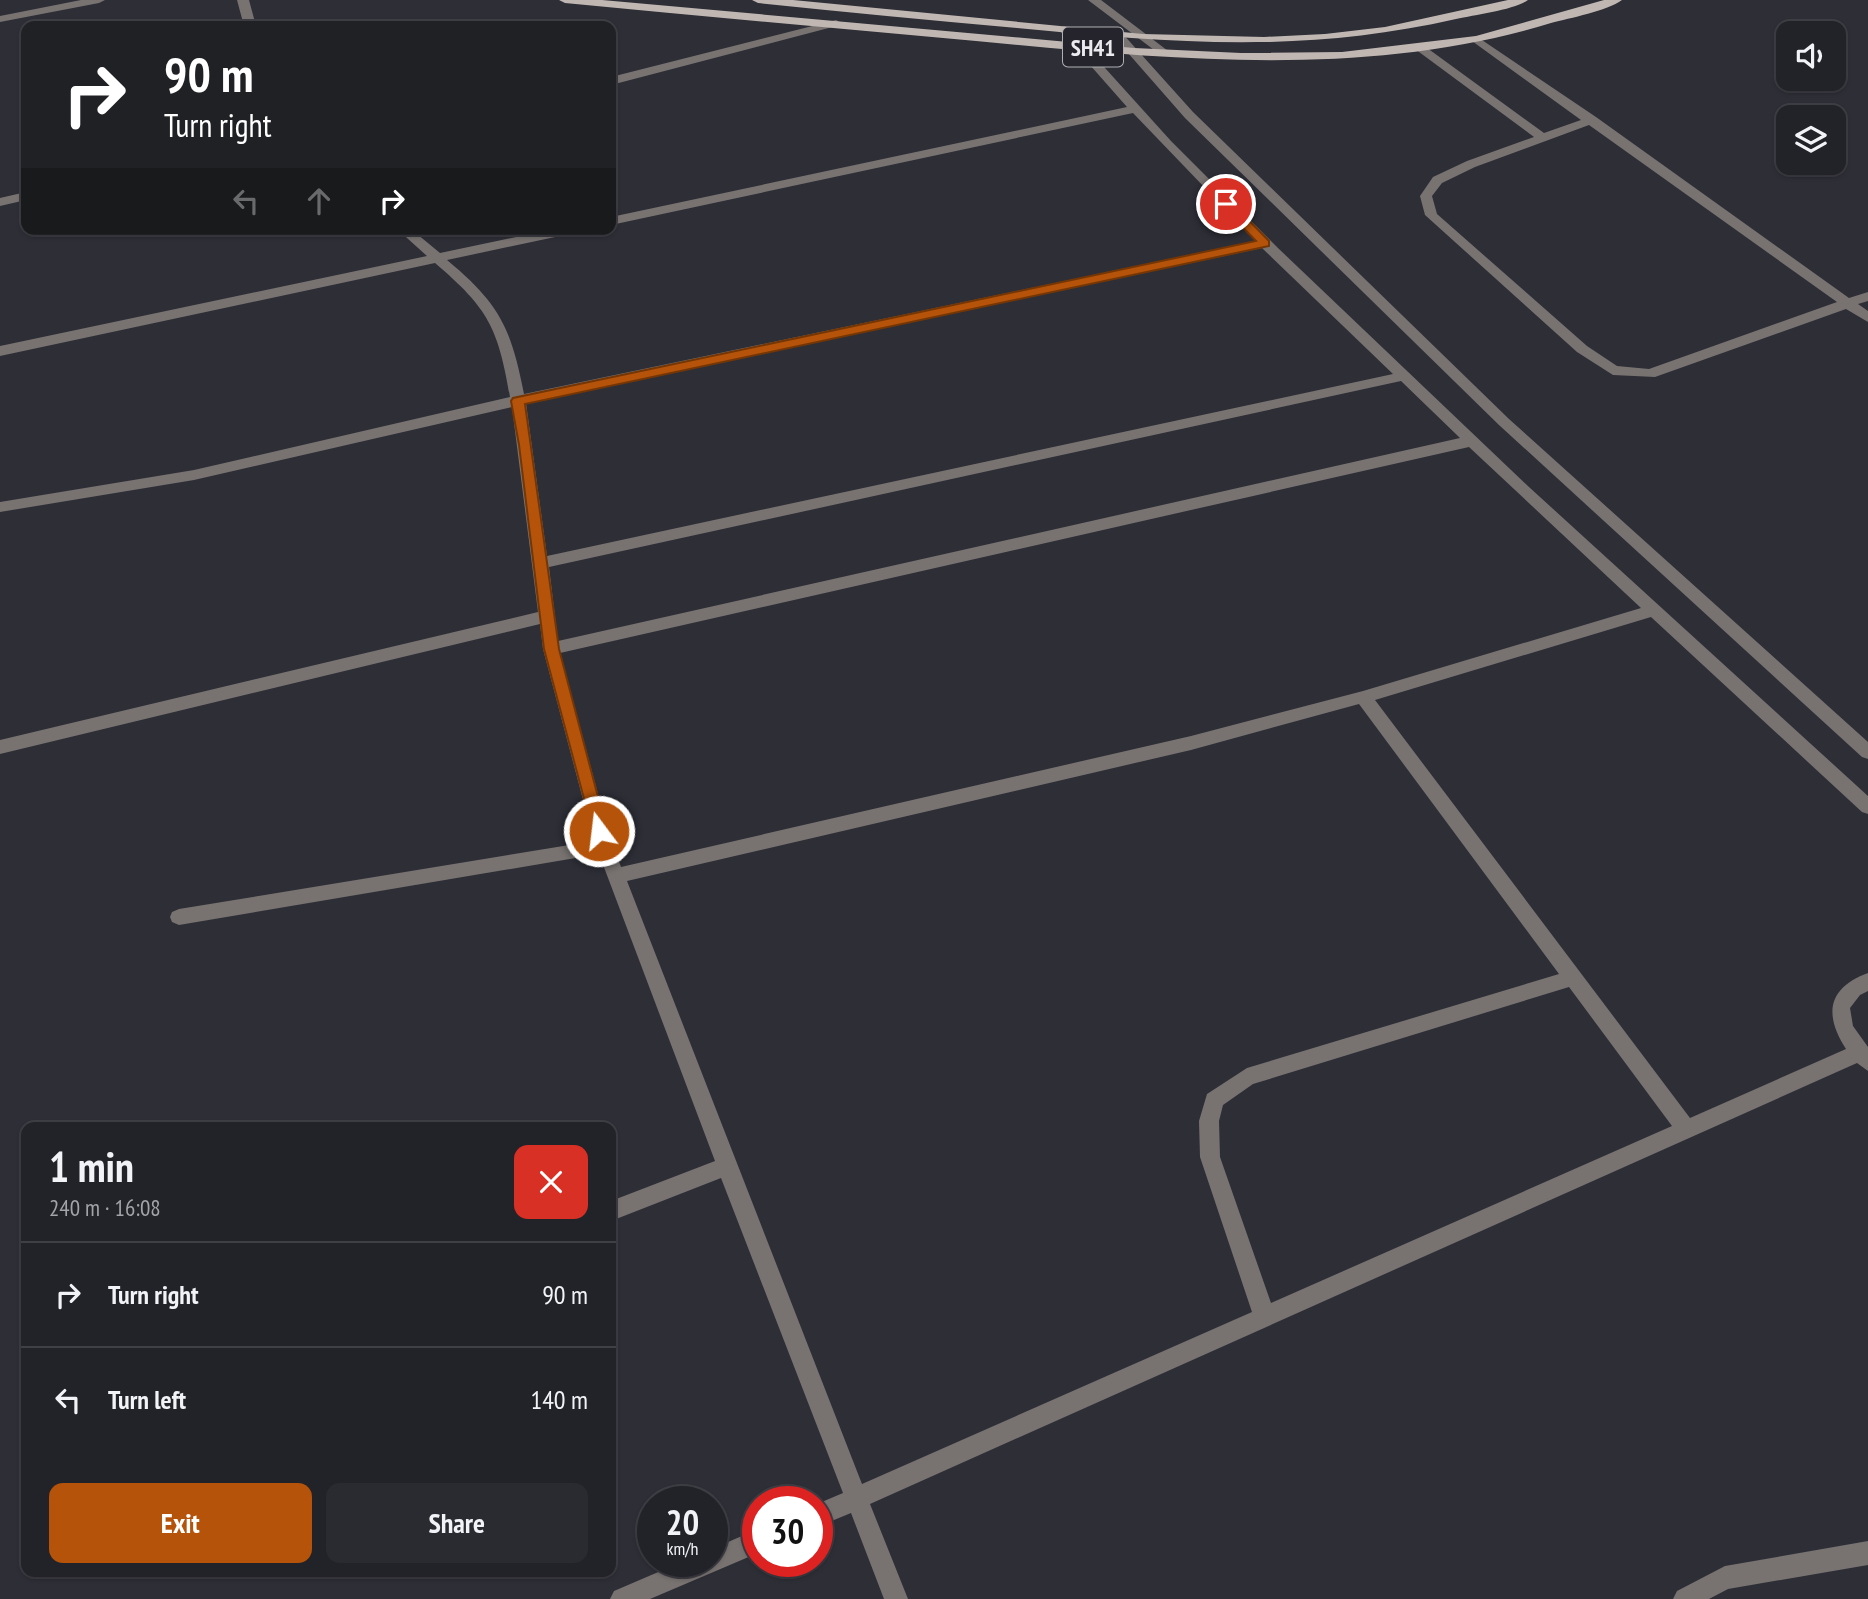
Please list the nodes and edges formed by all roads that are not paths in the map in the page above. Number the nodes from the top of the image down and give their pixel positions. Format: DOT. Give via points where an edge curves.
graph roads {
  1 [pos="99,0"];
  2 [pos="243,0"];
  3 [pos="565,0"];
  4 [pos="758,0"];
  5 [pos="1094,0"];
  6 [pos="1522,0"];
  7 [pos="1616,0"];
  8 [pos="0,19"];
  9 [pos="249,21"];
  10 [pos="836,23"];
  11 [pos="1064,29"];
  12 [pos="1118,35"];
  13 [pos="1143,37"];
  14 [pos="1476,39"];
  15 [pos="1077,46"];
  16 [pos="1419,47"];
  17 [pos="1134,52"];
  18 [pos="1166,54"];
  19 [pos="616,80"];
  20 [pos="1136,109"];
  21 [pos="1592,120"];
  22 [pos="1543,138"];
  23 [pos="21,197"];
  24 [pos="0,202"];
  25 [pos="616,220"];
  26 [pos="410,235"];
  27 [pos="546,235"];
  28 [pos="1265,243"];
  29 [pos="437,258"];
  30 [pos="1868,296"];
  31 [pos="1847,303"];
  32 [pos="1868,318"];
  33 [pos="0,351"];
  34 [pos="1403,376"];
  35 [pos="518,401"];
  36 [pos="1471,440"];
  37 [pos="0,507"];
  38 [pos="542,563"];
  39 [pos="1654,610"];
  40 [pos="548,616"];
  41 [pos="551,649"];
  42 [pos="1363,697"];
  43 [pos="0,747"];
  44 [pos="1868,752"];
  45 [pos="1868,807"];
  46 [pos="605,846"];
  47 [pos="616,876"];
  48 [pos="179,916"];
  49 [pos="1573,978"];
  50 [pos="1868,981"];
  51 [pos="1864,1057"];
  52 [pos="1686,1129"];
  53 [pos="727,1166"];
  54 [pos="616,1209"];
  55 [pos="1265,1317"];
  56 [pos="857,1499"];
  57 [pos="833,1509"];
  58 [pos="1868,1553"];
  59 [pos="674,1577"];
  60 [pos="622,1599"];
  61 [pos="896,1599"];
  62 [pos="1685,1599"];
  1 -- 8 [label="street"];
  2 -- 9 [label="street"];
  3 -- 10 [label="main road, SH41"];
  4 -- 11 [label="main road, SH41"];
  5 -- 13 [label="street"];
  6 -- 13 [label="main road, SH41" via="1383,31 1323,37"];
  7 -- 14 [label="main road, SH41"];
  10 -- 15 [label="main road, SH41"];
  10 -- 19 [label="street"];
  11 -- 12 [label="main road, SH41"];
  11 -- 15 [label="street"];
  12 -- 13 [label="main road, SH41"];
  12 -- 17 [label="street"];
  13 -- 18 [label="street"];
  14 -- 16 [label="main road, SH41"];
  14 -- 21 [label="street"];
  15 -- 17 [label="main road, SH41"];
  15 -- 20 [label="street"];
  16 -- 18 [label="main road, SH41" via="1319,56"];
  16 -- 22 [label="street"];
  17 -- 18 [label="main road, SH41"];
  17 -- 44 [label="street" via="1189,115 1503,422"];
  20 -- 25 [label="street"];
  20 -- 28 [label="street"];
  21 -- 22 [label="street"];
  21 -- 31 [label="street"];
  22 -- 31 [label="street" via="1437,180 1426,196 1431,215 1582,349 1613,370 1650,374"];
  23 -- 24 [label="street"];
  26 -- 29 [label="street"];
  27 -- 29 [label="street"];
  28 -- 34 [label="street"];
  28 -- 35 [label="street"];
  29 -- 33 [label="street"];
  29 -- 35 [label="street" via="470,286 494,317 508,347"];
  30 -- 31 [label="street"];
  31 -- 32 [label="street"];
  34 -- 36 [label="street"];
  34 -- 38 [label="street"];
  35 -- 37 [label="street" via="170,480"];
  35 -- 38 [label="street"];
  36 -- 39 [label="street"];
  36 -- 41 [label="street"];
  38 -- 40 [label="street"];
  39 -- 42 [label="street"];
  39 -- 45 [label="street"];
  40 -- 41 [label="street"];
  40 -- 43 [label="street"];
  41 -- 46 [label="street"];
  42 -- 47 [label="street" via="1191,743"];
  42 -- 49 [label="street"];
  46 -- 47 [label="street"];
  46 -- 48 [label="street"];
  47 -- 53 [label="street"];
  49 -- 52 [label="street"];
  49 -- 55 [label="street" via="1247,1077 1213,1100 1210,1157"];
  50 -- 51 [label="street" via="1853,988 1840,1003 1840,1022"];
  51 -- 52 [label="street"];
  52 -- 55 [label="street"];
  53 -- 54 [label="street"];
  53 -- 56 [label="street"];
  55 -- 56 [label="street"];
  56 -- 57 [label="street"];
  56 -- 61 [label="street"];
  58 -- 62 [label="street" via="1725,1578"];
  59 -- 60 [label="street"];
}
